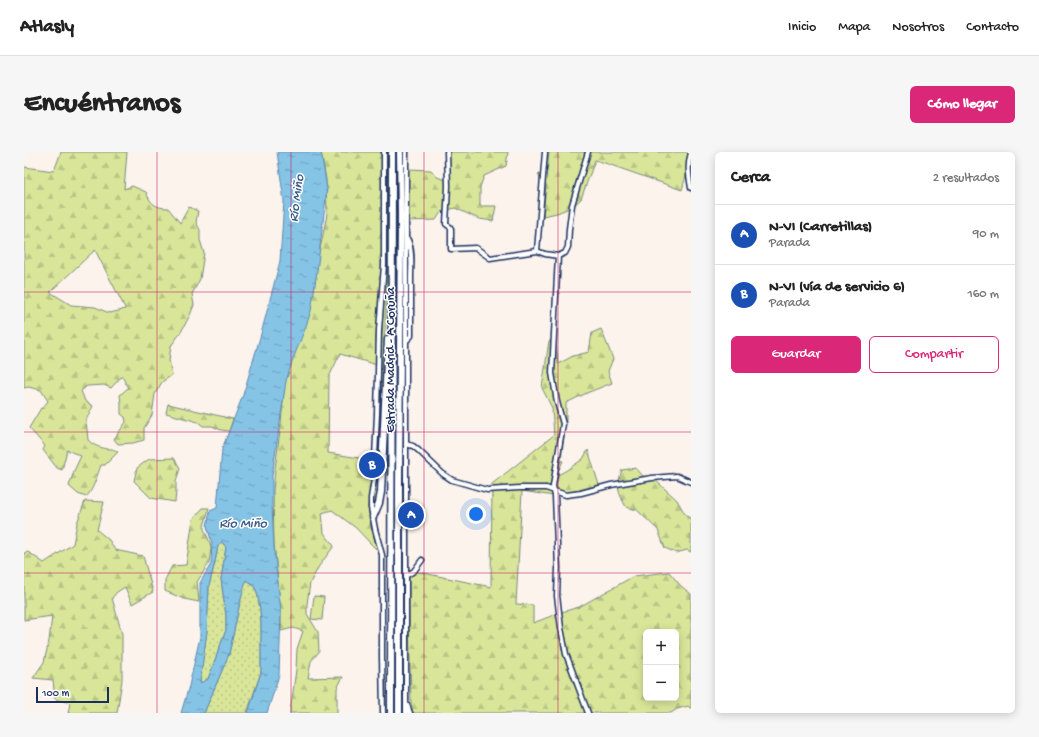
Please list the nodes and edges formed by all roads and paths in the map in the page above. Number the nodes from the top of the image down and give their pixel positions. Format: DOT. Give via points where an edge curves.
graph roads {
  1 [pos="384,152"];
  2 [pos="392,152"];
  3 [pos="400,152"];
  4 [pos="406,152"];
  5 [pos="447,152"];
  6 [pos="545,152"];
  7 [pos="588,152"];
  8 [pos="691,153"];
  9 [pos="691,188"];
  10 [pos="537,251"];
  11 [pos="558,256"];
  12 [pos="392,282"];
  13 [pos="406,444"];
  14 [pos="691,482"];
  15 [pos="554,491"];
  16 [pos="373,517"];
  17 [pos="422,560"];
  18 [pos="407,575"];
  19 [pos="407,703"];
  20 [pos="383,713"];
  21 [pos="391,713"];
  22 [pos="399,713"];
  23 [pos="406,713"];
  24 [pos="410,713"];
  25 [pos="588,713"];
  1 -- 16 [label="street" via="384,245 375,466 371,498"];
  2 -- 12 [label="highway, Estrada Madrid - A Coruña"];
  3 -- 22 [label="highway, Estrada Madrid - A Coruña"];
  4 -- 13 [label="street"];
  5 -- 10 [label="street" via="446,224 451,229 452,249 476,248 490,258"];
  6 -- 10 [label="street"];
  7 -- 11 [label="street" via="572,205 568,246 565,253"];
  8 -- 9 [label="street" via="688,175"];
  10 -- 11 [label="street"];
  11 -- 15 [label="street" via="552,373 563,424"];
  12 -- 16 [label="highway" via="381,492"];
  12 -- 21 [label="highway, Estrada Madrid - A Coruña"];
  13 -- 15 [label="street" via="418,450 443,474 463,484 487,490 546,488"];
  13 -- 18 [label="street"];
  14 -- 15 [label="street" via="671,476 566,495"];
  15 -- 25 [label="street" via="557,596 561,628 566,654"];
  16 -- 20 [label="street" via="382,555"];
  17 -- 18 [label="street" via="414,571"];
  18 -- 19 [label="street"];
  19 -- 23 [label="street"];
  19 -- 24 [label="street"];
}
